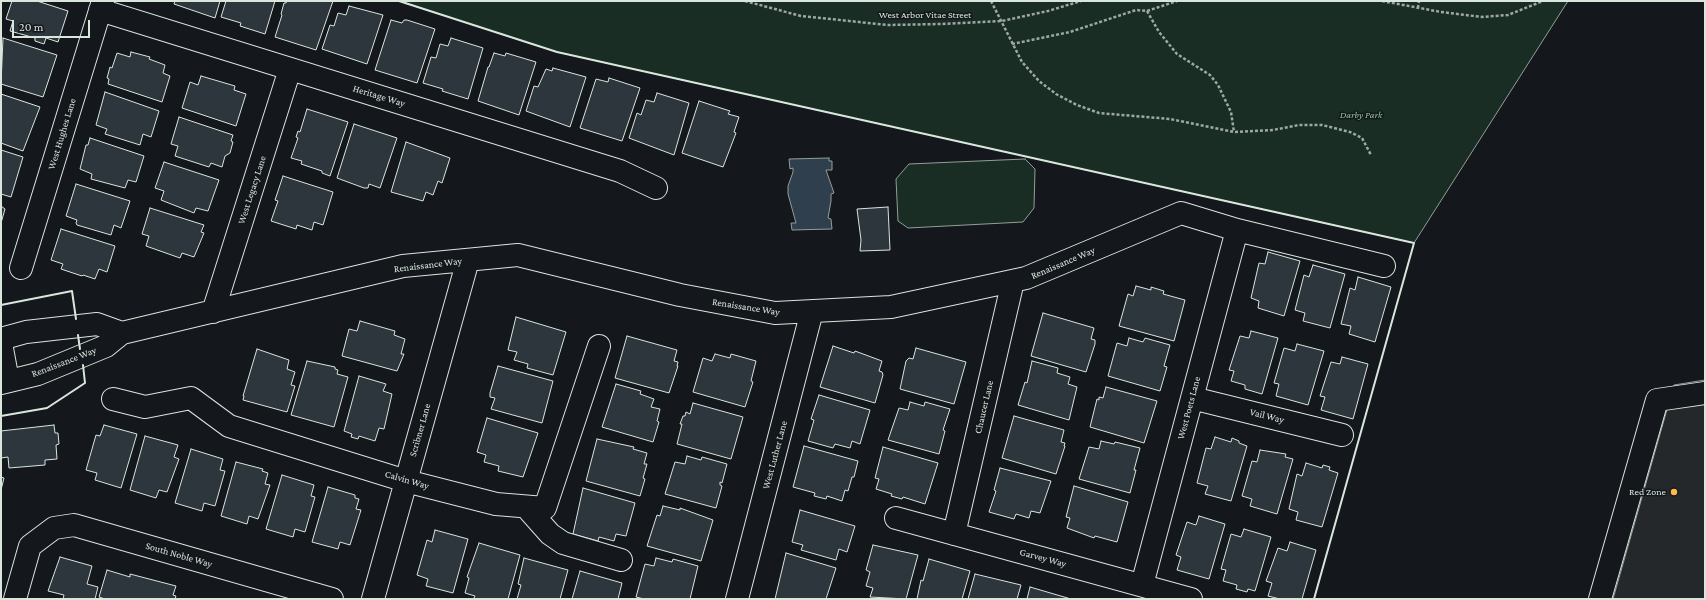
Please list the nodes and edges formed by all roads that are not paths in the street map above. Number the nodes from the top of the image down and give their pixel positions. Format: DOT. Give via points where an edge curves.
graph roads {
  1 [pos="102,5"];
  2 [pos="290,69"];
  3 [pos="656,188"];
  4 [pos="1237,230"];
  5 [pos="468,260"];
  6 [pos="1384,266"];
  7 [pos="21,268"];
  8 [pos="1013,281"];
  9 [pos="812,311"];
  10 [pos="213,312"];
  11 [pos="122,333"];
  12 [pos="1,339"];
  13 [pos="1,343"];
  14 [pos="599,346"];
  15 [pos="5,382"];
  16 [pos="1705,393"];
  17 [pos="1192,398"];
  18 [pos="113,399"];
  19 [pos="1342,434"];
  20 [pos="406,481"];
  21 [pos="526,507"];
  22 [pos="896,518"];
  23 [pos="954,534"];
  24 [pos="621,560"];
  25 [pos="1142,585"];
  26 [pos="15,599"];
  27 [pos="332,599"];
  28 [pos="373,599"];
  29 [pos="737,599"];
  30 [pos="1191,599"];
  31 [pos="1600,599"];
  1 -- 2 [label="street, Heritage Way"];
  1 -- 7 [label="street, West Hughes Lane"];
  2 -- 3 [label="street, Heritage Way" via="620,171"];
  2 -- 10 [label="street, West Legacy Lane"];
  4 -- 6 [label="street, Renaissance Way"];
  4 -- 8 [label="street, Renaissance Way" via="1181,213 1026,278"];
  4 -- 17 [label="street, West Poets Lane"];
  5 -- 9 [label="street, Renaissance Way" via="518,256 702,300 776,313"];
  5 -- 10 [label="street, Renaissance Way" via="403,266"];
  5 -- 20 [label="street, Scribner Lane"];
  8 -- 9 [label="street, Renaissance Way" via="891,307"];
  8 -- 23 [label="street, Chaucer Lane"];
  9 -- 29 [label="street, West Luther Lane"];
  10 -- 11 [label="street, Renaissance Way"];
  11 -- 12 [label="street" via="97,324 26,332"];
  11 -- 15 [label="street, Renaissance Way" via="100,348 38,374"];
  13 -- 15 [label="street"];
  14 -- 21 [label="street, Calvin Way" via="545,508"];
  16 -- 31 [label="street" via="1657,400"];
  17 -- 19 [label="street, Vail Way"];
  17 -- 25 [label="street, West Poets Lane"];
  18 -- 20 [label="street, Calvin Way" via="145,407 190,398 229,426"];
  20 -- 21 [label="street, Calvin Way" via="496,504"];
  20 -- 28 [label="street, Scribner Lane"];
  21 -- 24 [label="street" via="550,534 563,543"];
  22 -- 23 [label="street, Garvey Way"];
  23 -- 25 [label="street, Garvey Way"];
  25 -- 30 [label="street, Garvey Way"];
  26 -- 27 [label="street, South Noble Way" via="30,546 54,528 74,525"];
}
